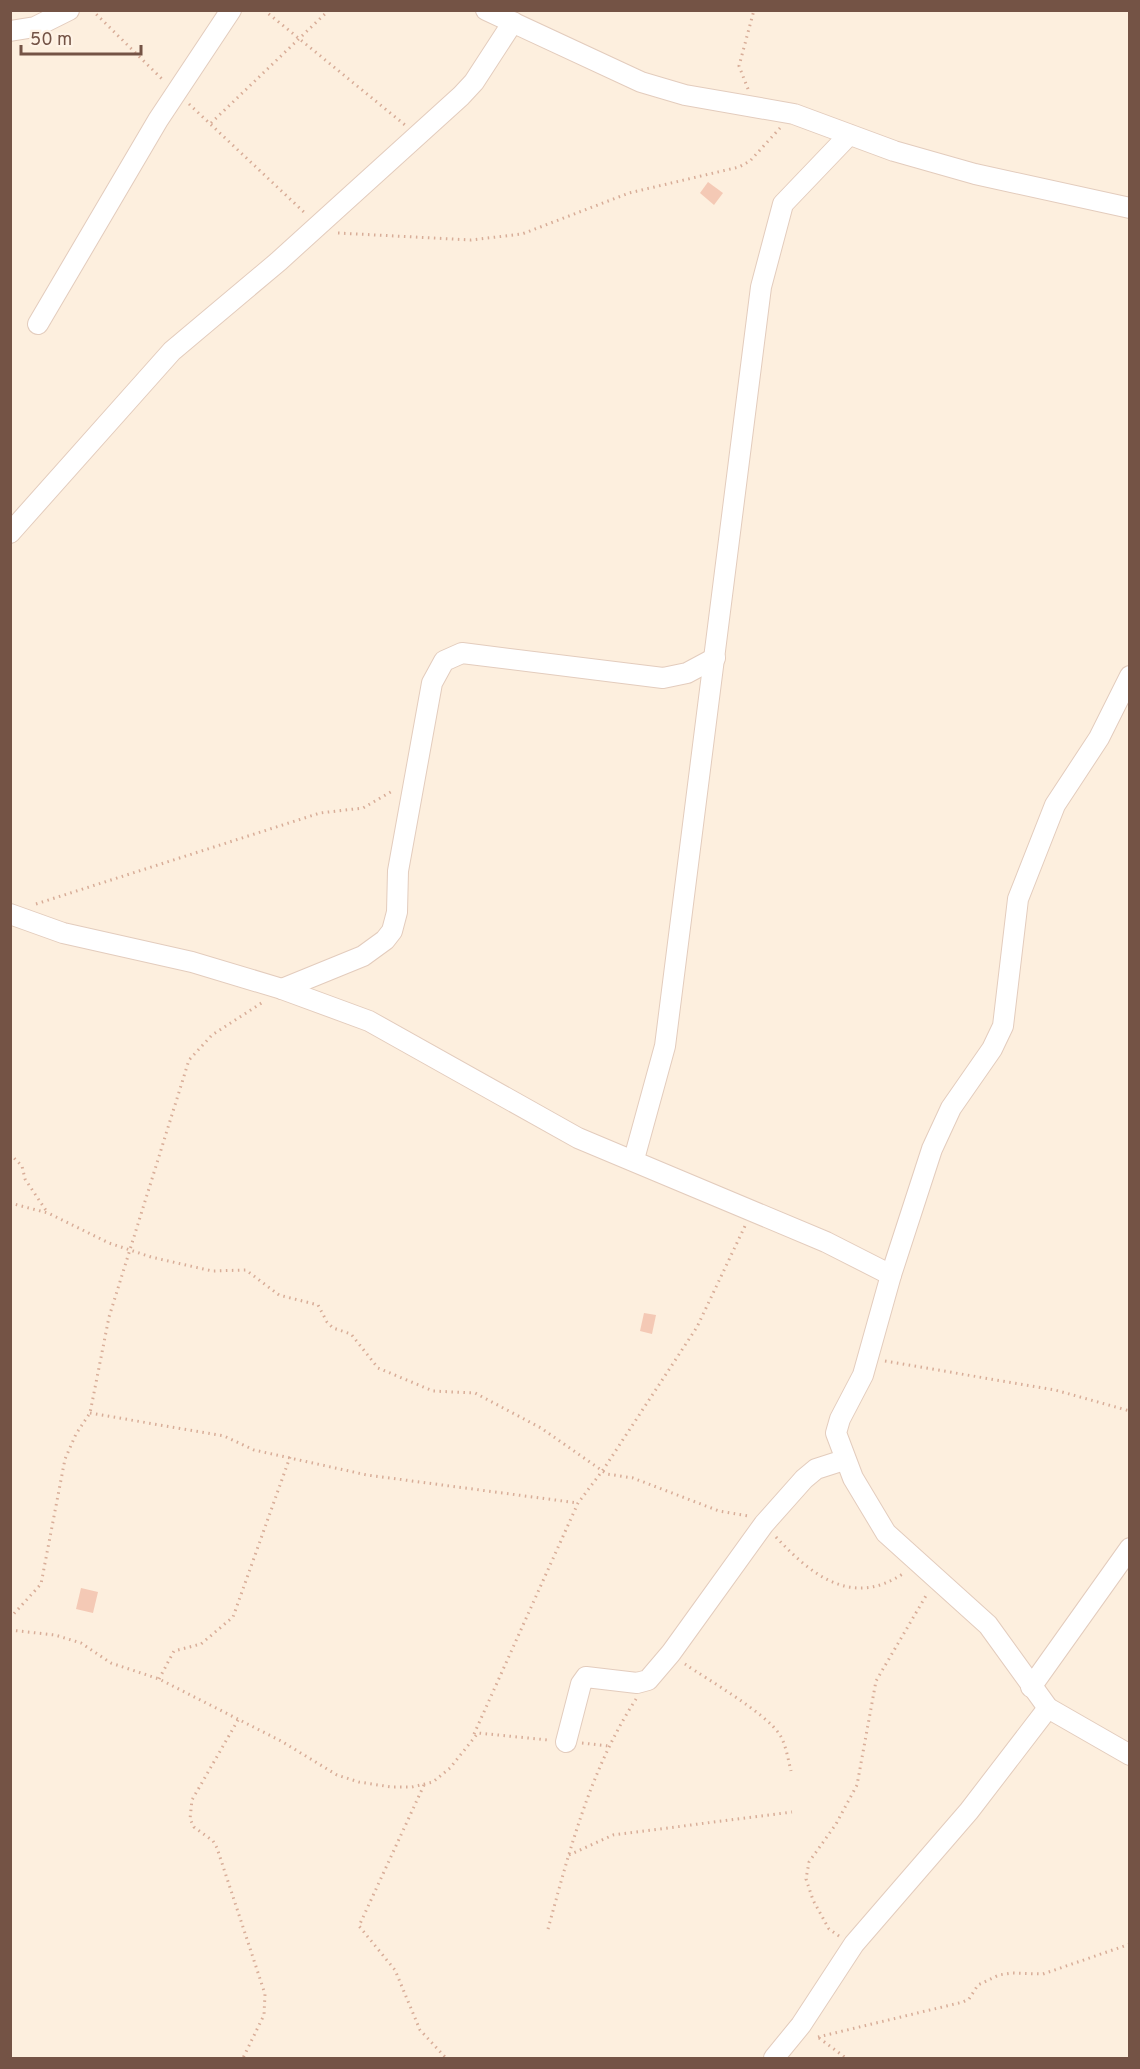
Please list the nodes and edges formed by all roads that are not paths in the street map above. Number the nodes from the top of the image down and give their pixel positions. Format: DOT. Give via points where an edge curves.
graph roads {
  1 [pos="69,10"];
  2 [pos="231,10"];
  3 [pos="486,10"];
  4 [pos="513,22"];
  5 [pos="12,35"];
  6 [pos="849,135"];
  7 [pos="1130,208"];
  8 [pos="38,324"];
  9 [pos="10,533"];
  10 [pos="714,658"];
  11 [pos="1130,676"];
  12 [pos="10,914"];
  13 [pos="282,989"];
  14 [pos="634,1159"];
  15 [pos="891,1275"];
  16 [pos="844,1460"];
  17 [pos="1130,1548"];
  18 [pos="1031,1687"];
  19 [pos="1048,1708"];
  20 [pos="566,1742"];
  21 [pos="1130,1755"];
  22 [pos="774,2058"];
  1 -- 5 [label="street"];
  2 -- 8 [label="street" via="176,92"];
  3 -- 4 [label="street"];
  4 -- 6 [label="street" via="641,82 685,95 794,114"];
  4 -- 9 [label="street" via="474,82 317,228 172,351"];
  6 -- 7 [label="street" via="975,174"];
  6 -- 10 [label="street" via="783,204 761,287"];
  10 -- 13 [label="street" via="687,673 663,678 462,653 444,661 432,683 398,871 397,912 392,931 363,956"];
  10 -- 14 [label="street" via="665,1046"];
  11 -- 15 [label="street" via="1099,738 1055,805 1018,899 1003,1026 937,1136"];
  12 -- 13 [label="street" via="57,931 192,962"];
  13 -- 14 [label="street" via="376,1025 578,1138"];
  14 -- 15 [label="street" via="826,1242"];
  15 -- 16 [label="street" via="863,1376 836,1428"];
  16 -- 18 [label="street" via="886,1533 988,1625"];
  16 -- 20 [label="street" via="814,1470 766,1522 648,1680 637,1683 586,1677"];
  17 -- 18 [label="street"];
  18 -- 19 [label="street"];
  19 -- 21 [label="street"];
  19 -- 22 [label="street" via="969,1811 854,1944 801,2025"];
}
